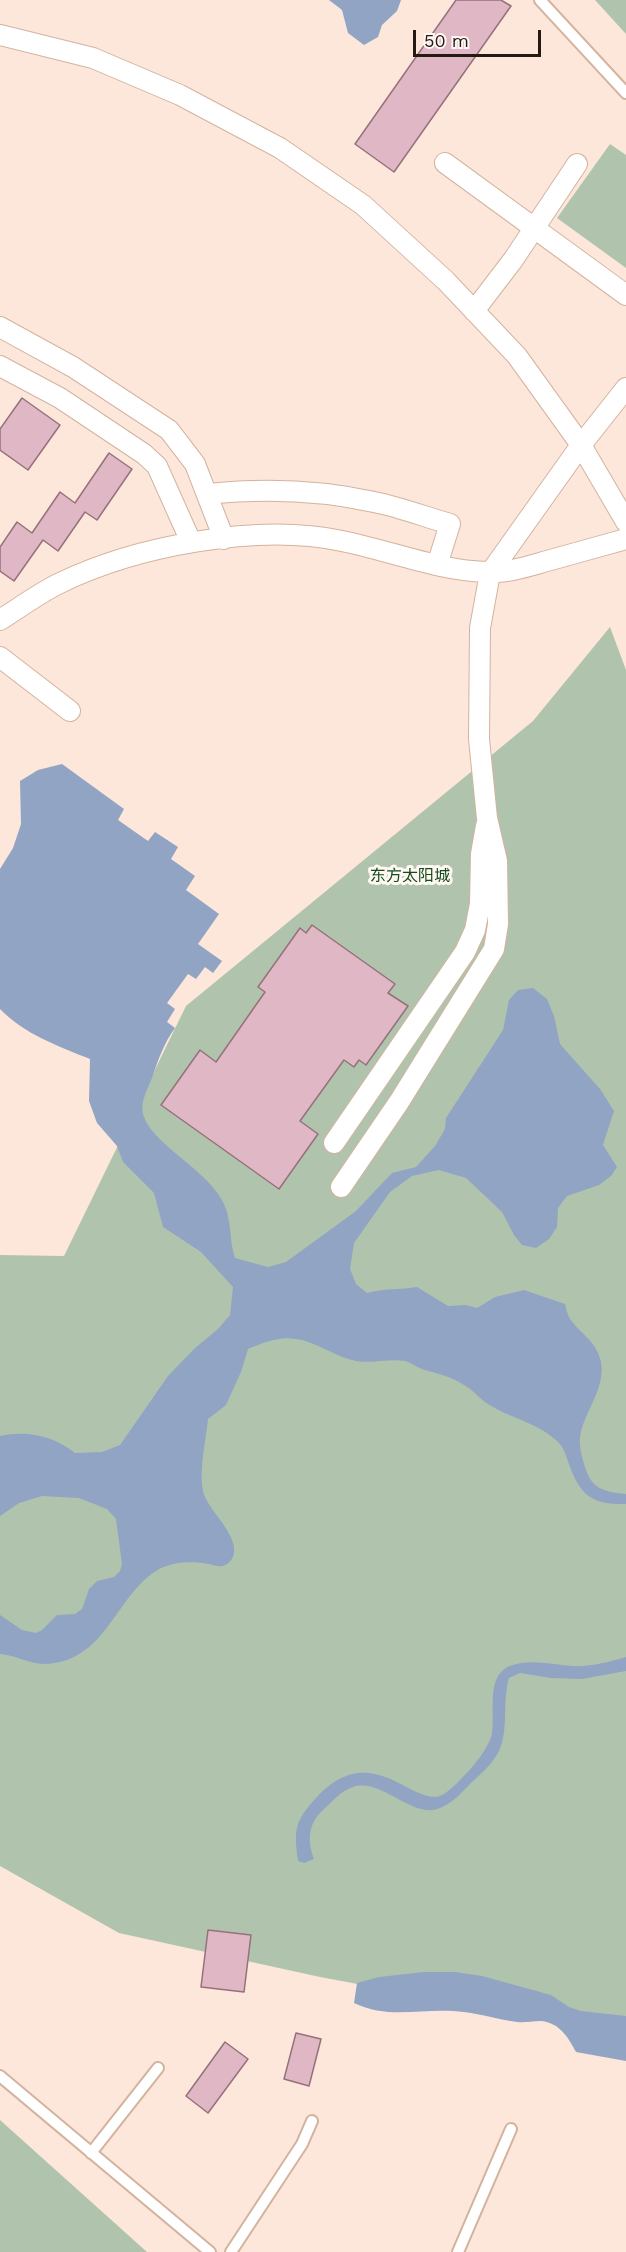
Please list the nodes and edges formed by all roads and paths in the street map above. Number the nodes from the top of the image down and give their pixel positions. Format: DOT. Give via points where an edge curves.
graph roads {
  1 [pos="540,0"];
  2 [pos="0,35"];
  3 [pos="626,93"];
  4 [pos="445,163"];
  5 [pos="577,164"];
  6 [pos="535,227"];
  7 [pos="626,295"];
  8 [pos="474,311"];
  9 [pos="0,327"];
  10 [pos="0,366"];
  11 [pos="626,388"];
  12 [pos="581,445"];
  13 [pos="207,494"];
  14 [pos="626,522"];
  15 [pos="224,539"];
  16 [pos="626,539"];
  17 [pos="191,542"];
  18 [pos="437,565"];
  19 [pos="490,573"];
  20 [pos="0,620"];
  21 [pos="0,657"];
  22 [pos="70,711"];
  23 [pos="487,818"];
  24 [pos="333,1143"];
  25 [pos="341,1187"];
  26 [pos="158,2068"];
  27 [pos="0,2076"];
  28 [pos="312,2121"];
  29 [pos="511,2129"];
  30 [pos="91,2152"];
  31 [pos="210,2252"];
  32 [pos="231,2252"];
  33 [pos="458,2252"];
  1 -- 3 [label="lane"];
  2 -- 8 [label="street" via="93,58 180,95 280,148 363,205"];
  4 -- 6 [label="street"];
  5 -- 6 [label="street"];
  6 -- 7 [label="street"];
  6 -- 8 [label="street"];
  8 -- 12 [label="street" via="517,356"];
  9 -- 13 [label="street" via="73,367 169,430 195,464"];
  10 -- 17 [label="street" via="60,398 144,454 157,466"];
  11 -- 12 [label="street"];
  12 -- 14 [label="street"];
  12 -- 19 [label="street"];
  13 -- 15 [label="street"];
  13 -- 18 [label="street" via="283,490 327,494 376,502 450,524"];
  15 -- 17 [label="street"];
  15 -- 18 [label="street" via="297,536 340,540"];
  16 -- 19 [label="street"];
  17 -- 20 [label="street" via="92,569 56,585"];
  18 -- 19 [label="street"];
  19 -- 23 [label="street" via="480,628 479,739"];
  21 -- 22 [label="street"];
  23 -- 24 [label="street" via="481,854 480,904 465,952"];
  23 -- 25 [label="street" via="498,861 494,949"];
  26 -- 30 [label="lane"];
  27 -- 30 [label="lane"];
  28 -- 32 [label="lane" via="302,2144"];
  29 -- 33 [label="lane"];
  30 -- 31 [label="lane"];
}
